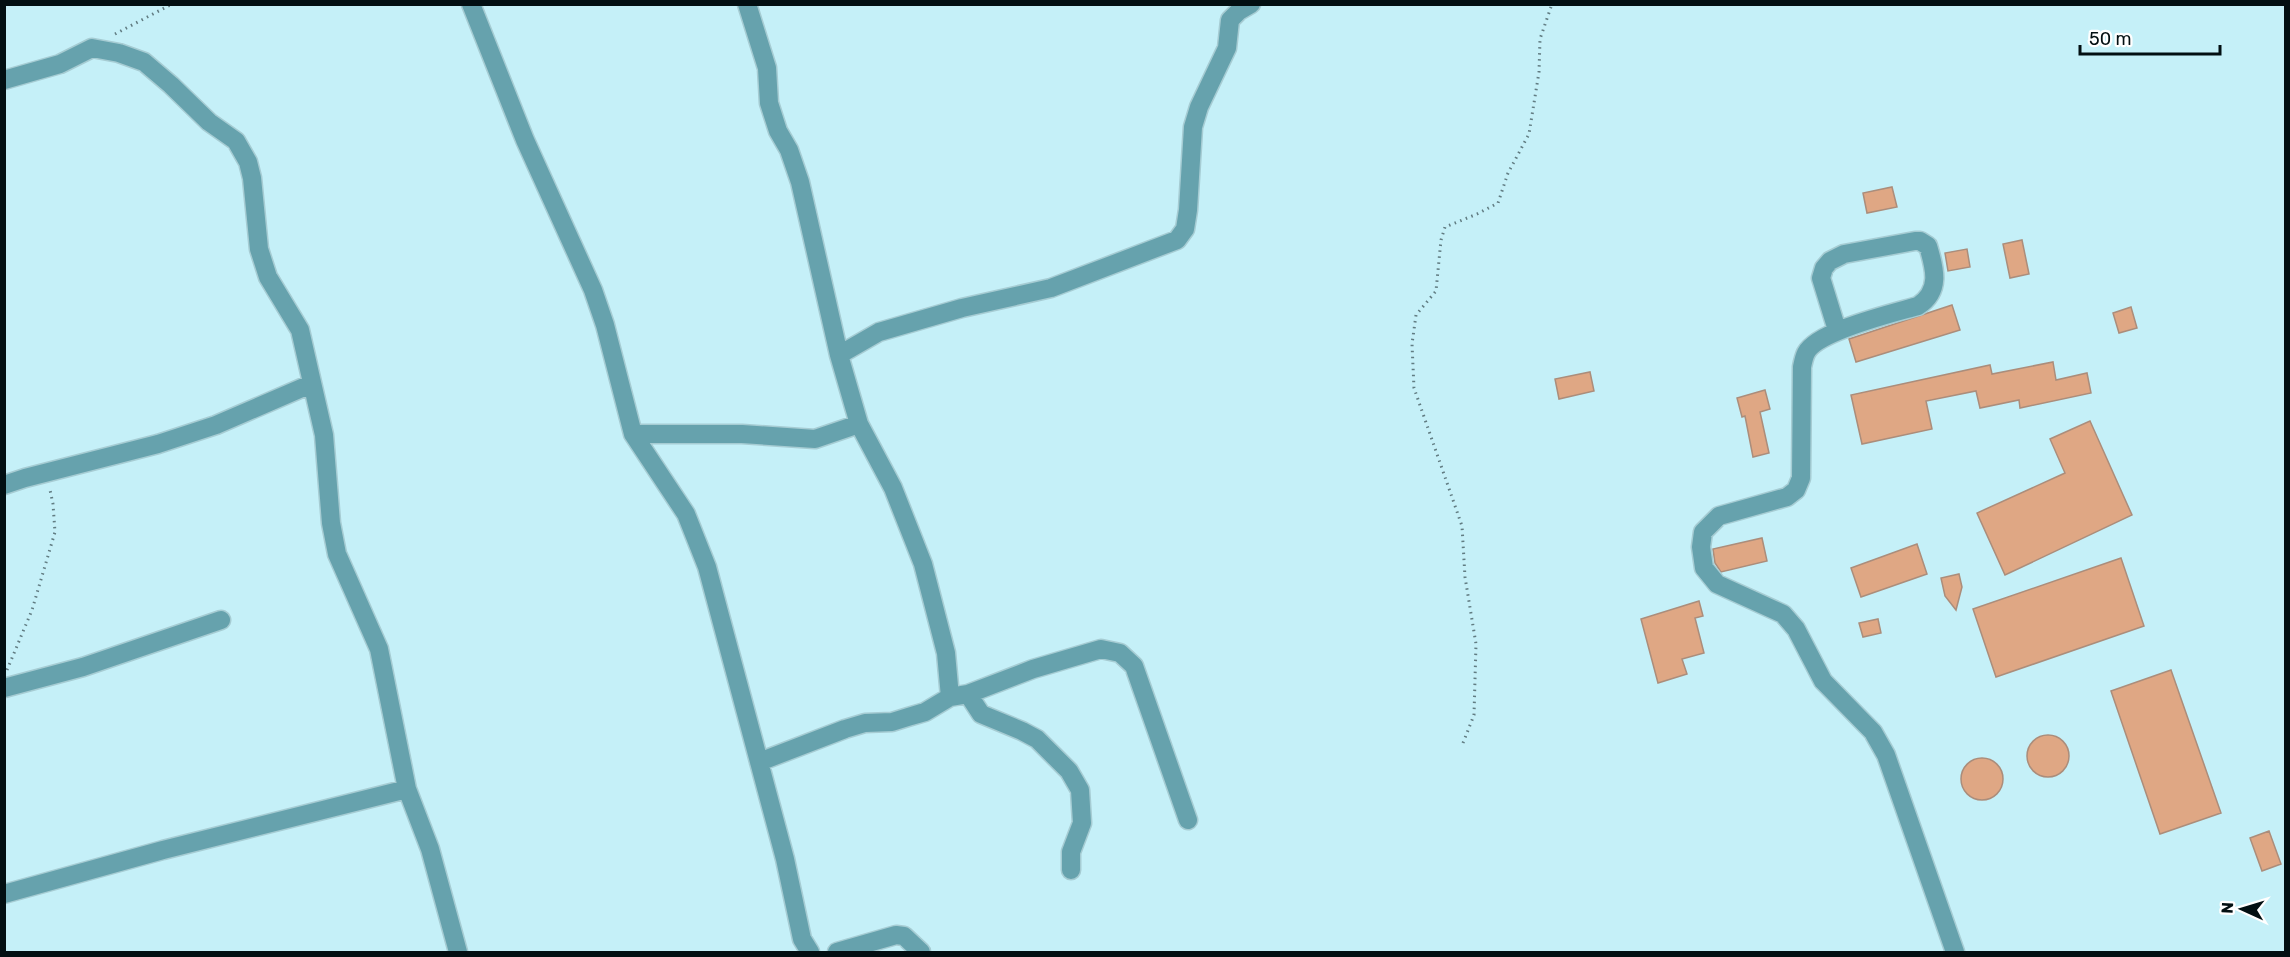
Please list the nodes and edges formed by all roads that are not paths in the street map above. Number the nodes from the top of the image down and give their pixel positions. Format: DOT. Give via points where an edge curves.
graph roads {
  1 [pos="471,4"];
  2 [pos="747,4"];
  3 [pos="1251,4"];
  4 [pos="4,80"];
  5 [pos="1837,330"];
  6 [pos="839,355"];
  7 [pos="311,384"];
  8 [pos="859,424"];
  9 [pos="633,434"];
  10 [pos="4,485"];
  11 [pos="221,620"];
  12 [pos="4,688"];
  13 [pos="959,695"];
  14 [pos="759,762"];
  15 [pos="407,789"];
  16 [pos="1188,820"];
  17 [pos="1071,870"];
  18 [pos="4,894"];
  19 [pos="458,952"];
  20 [pos="807,952"];
  21 [pos="837,952"];
  22 [pos="921,952"];
  23 [pos="1955,952"];
  1 -- 9 [label="street" via="525,140 593,290"];
  2 -- 6 [label="street" via="767,68 769,103 800,182"];
  3 -- 6 [label="street" via="1230,20 1227,48 1199,107 1193,127 1185,229 1177,240 1052,288 879,332"];
  4 -- 7 [label="street" via="60,64 92,48 118,52 144,62 209,122 236,141 252,178 259,249 268,277 300,330"];
  5 -- 5 [label="street" via="1927,300 1934,280 1928,246 1915,241 1845,254 1830,261 1821,278"];
  5 -- 23 [label="street" via="1806,352 1802,367 1801,478 1796,490 1787,497 1719,516 1711,522 1703,532 1704,568 1717,584 1783,614 1796,629 1823,681 1873,732 1886,755"];
  6 -- 8 [label="street"];
  7 -- 10 [label="street" via="216,425"];
  7 -- 15 [label="street" via="324,435 337,554 379,649"];
  8 -- 9 [label="street" via="815,438"];
  8 -- 13 [label="street" via="893,488 923,564"];
  9 -- 14 [label="street" via="686,514 707,567"];
  11 -- 12 [label="street" via="83,667"];
  13 -- 14 [label="street" via="917,714 845,729"];
  13 -- 16 [label="street" via="1101,649 1120,652 1134,666"];
  13 -- 17 [label="street" via="981,714 1037,739 1069,771 1080,790 1082,823 1071,852"];
  14 -- 20 [label="street"];
  15 -- 18 [label="street"];
  15 -- 19 [label="street" via="430,849"];
  21 -- 22 [label="street" via="896,935 904,936"];
}
